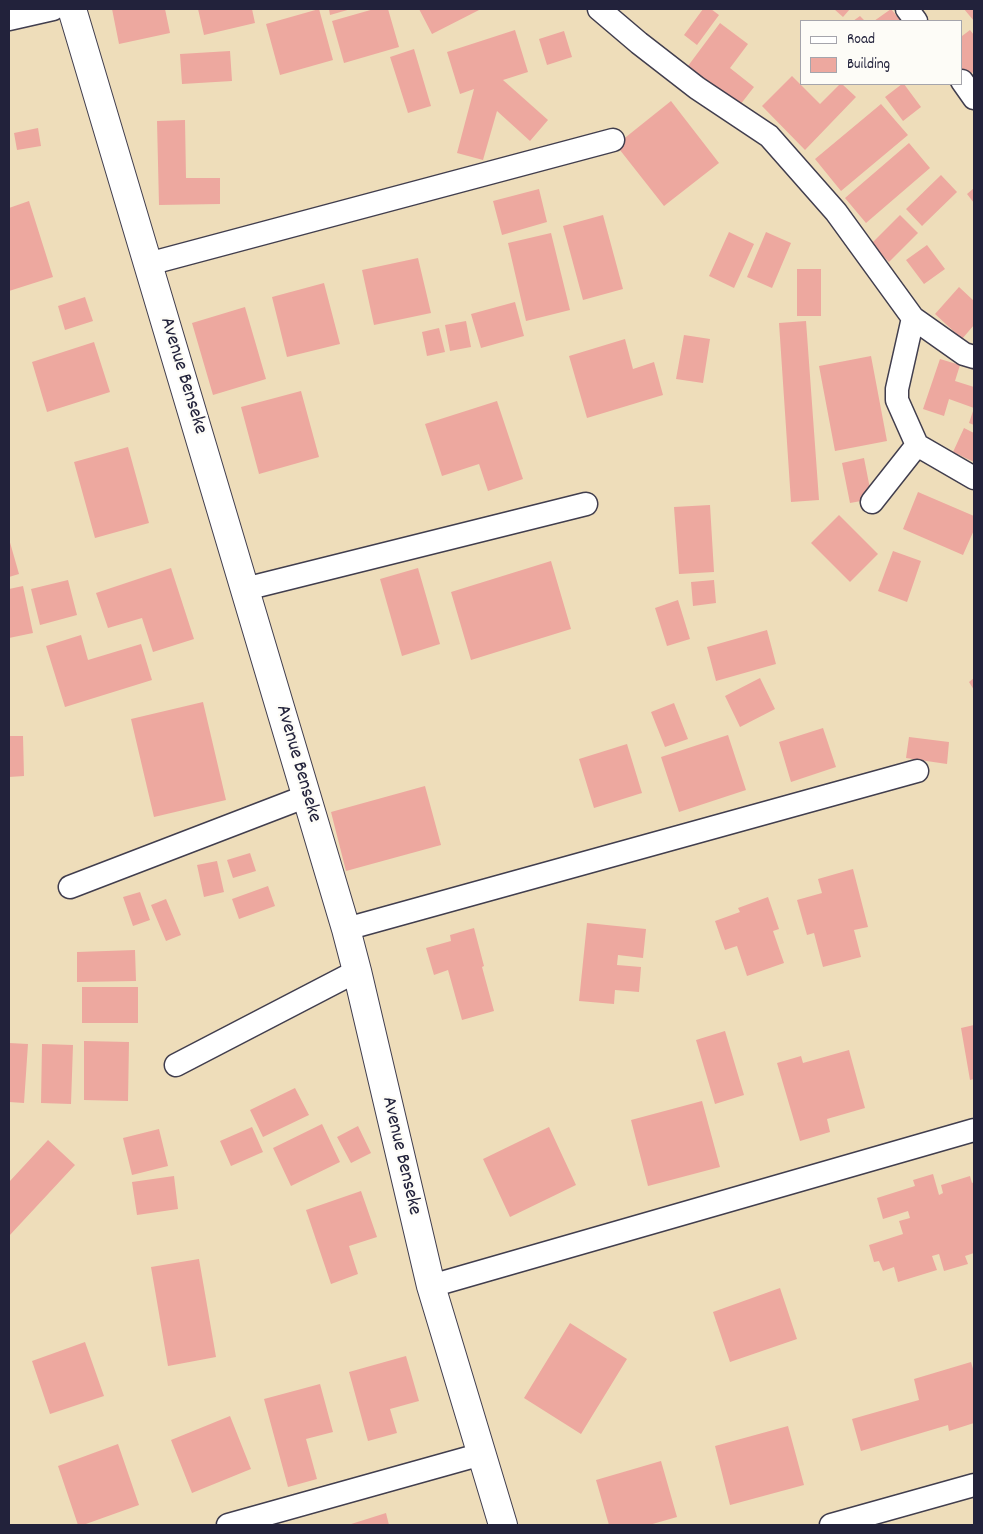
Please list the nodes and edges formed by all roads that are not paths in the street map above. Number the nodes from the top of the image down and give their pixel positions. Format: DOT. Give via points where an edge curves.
graph roads {
  1 [pos="53,9"];
  2 [pos="72,9"];
  3 [pos="598,9"];
  4 [pos="907,9"];
  5 [pos="9,19"];
  6 [pos="915,20"];
  7 [pos="963,82"];
  8 [pos="974,98"];
  9 [pos="613,140"];
  10 [pos="148,264"];
  11 [pos="913,318"];
  12 [pos="974,357"];
  13 [pos="917,445"];
  14 [pos="974,478"];
  15 [pos="872,502"];
  16 [pos="586,504"];
  17 [pos="245,589"];
  18 [pos="917,771"];
  19 [pos="307,796"];
  20 [pos="70,887"];
  21 [pos="346,929"];
  22 [pos="357,971"];
  23 [pos="176,1065"];
  24 [pos="974,1130"];
  25 [pos="431,1286"];
  26 [pos="482,1454"];
  27 [pos="974,1485"];
  28 [pos="228,1525"];
  29 [pos="503,1525"];
  30 [pos="831,1525"];
  1 -- 5 [label="street"];
  2 -- 10 [label="street, Avenue Benseke"];
  3 -- 11 [label="street" via="697,88 770,136 836,212"];
  4 -- 6 [label="street"];
  7 -- 8 [label="street"];
  9 -- 10 [label="street"];
  10 -- 17 [label="street, Avenue Benseke"];
  11 -- 12 [label="street" via="964,354"];
  11 -- 13 [label="street" via="897,400"];
  13 -- 14 [label="street"];
  13 -- 15 [label="street"];
  16 -- 17 [label="street"];
  17 -- 19 [label="street, Avenue Benseke"];
  18 -- 21 [label="street"];
  19 -- 20 [label="street"];
  19 -- 21 [label="street, Avenue Benseke"];
  21 -- 22 [label="street, Avenue Benseke"];
  22 -- 23 [label="street"];
  22 -- 25 [label="street, Avenue Benseke"];
  24 -- 25 [label="street"];
  25 -- 26 [label="street, Avenue Benseke"];
  26 -- 28 [label="street"];
  26 -- 29 [label="street, Avenue Benseke"];
  27 -- 30 [label="street"];
}
